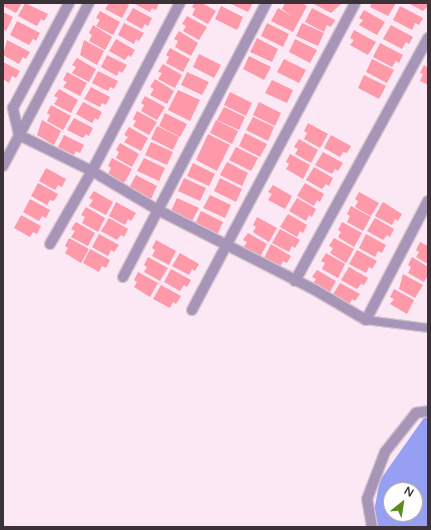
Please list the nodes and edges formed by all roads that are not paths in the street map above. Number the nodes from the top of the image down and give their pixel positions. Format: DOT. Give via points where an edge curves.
graph roads {
  1 [pos="69,3"];
  2 [pos="89,3"];
  3 [pos="180,3"];
  4 [pos="266,3"];
  5 [pos="355,3"];
  6 [pos="428,38"];
  7 [pos="19,135"];
  8 [pos="3,166"];
  9 [pos="92,171"];
  10 [pos="428,201"];
  11 [pos="158,210"];
  12 [pos="50,244"];
  13 [pos="228,245"];
  14 [pos="123,277"];
  15 [pos="295,280"];
  16 [pos="192,310"];
  17 [pos="366,320"];
  18 [pos="428,328"];
  19 [pos="428,411"];
  20 [pos="372,527"];
  1 -- 7 [label="street" via="13,108"];
  2 -- 7 [label="street"];
  3 -- 9 [label="street"];
  4 -- 11 [label="street"];
  5 -- 13 [label="street"];
  6 -- 15 [label="street"];
  7 -- 8 [label="street"];
  7 -- 9 [label="street"];
  9 -- 11 [label="street"];
  9 -- 12 [label="street"];
  10 -- 17 [label="street"];
  11 -- 13 [label="street"];
  11 -- 14 [label="street"];
  13 -- 15 [label="street"];
  13 -- 16 [label="street"];
  15 -- 17 [label="street"];
  17 -- 18 [label="lane"];
  19 -- 20 [label="street" via="416,413 385,452 367,499"];
}
